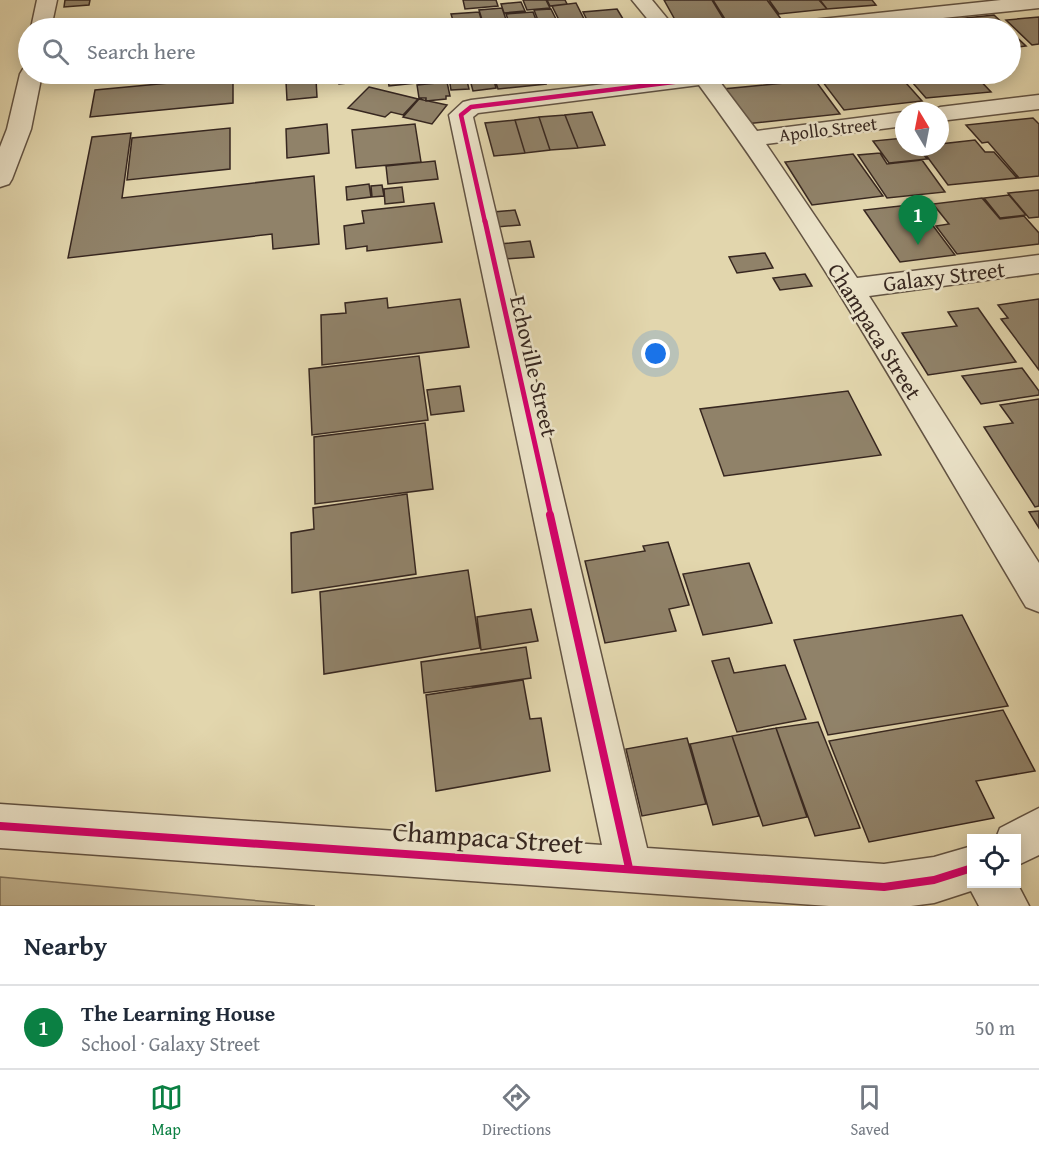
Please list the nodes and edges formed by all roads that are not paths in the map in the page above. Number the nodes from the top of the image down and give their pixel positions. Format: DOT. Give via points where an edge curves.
graph roads {
  1 [pos="47,0"];
  2 [pos="642,0"];
  3 [pos="1039,2"];
  4 [pos="43,18"];
  5 [pos="657,18"];
  6 [pos="888,18"];
  7 [pos="29,84"];
  8 [pos="644,84"];
  9 [pos="710,84"];
  10 [pos="1039,102"];
  11 [pos="949,113"];
  12 [pos="895,120"];
  13 [pos="751,139"];
  14 [pos="0,179"];
  15 [pos="1039,264"];
  16 [pos="850,289"];
  17 [pos="1039,595"];
  18 [pos="0,826"];
  19 [pos="1039,830"];
  20 [pos="1021,841"];
  21 [pos="629,868"];
  22 [pos="967,870"];
  23 [pos="994,888"];
  24 [pos="1006,906"];
  1 -- 4 [label="street"];
  2 -- 5 [label="street"];
  3 -- 6 [label="street"];
  7 -- 14 [label="street" via="19,129"];
  8 -- 21 [label="street, Echoville Street" via="471,107 461,115"];
  9 -- 13 [label="street, Champaca Street"];
  10 -- 11 [label="street"];
  12 -- 13 [label="street, Apollo Street"];
  13 -- 16 [label="street, Champaca Street"];
  15 -- 16 [label="street, Galaxy Street"];
  16 -- 17 [label="street, Champaca Street"];
  18 -- 21 [label="street, Champaca Street"];
  19 -- 20 [label="street"];
  21 -- 22 [label="street, Champaca Street" via="884,887 934,880"];
  23 -- 24 [label="street"];
}
